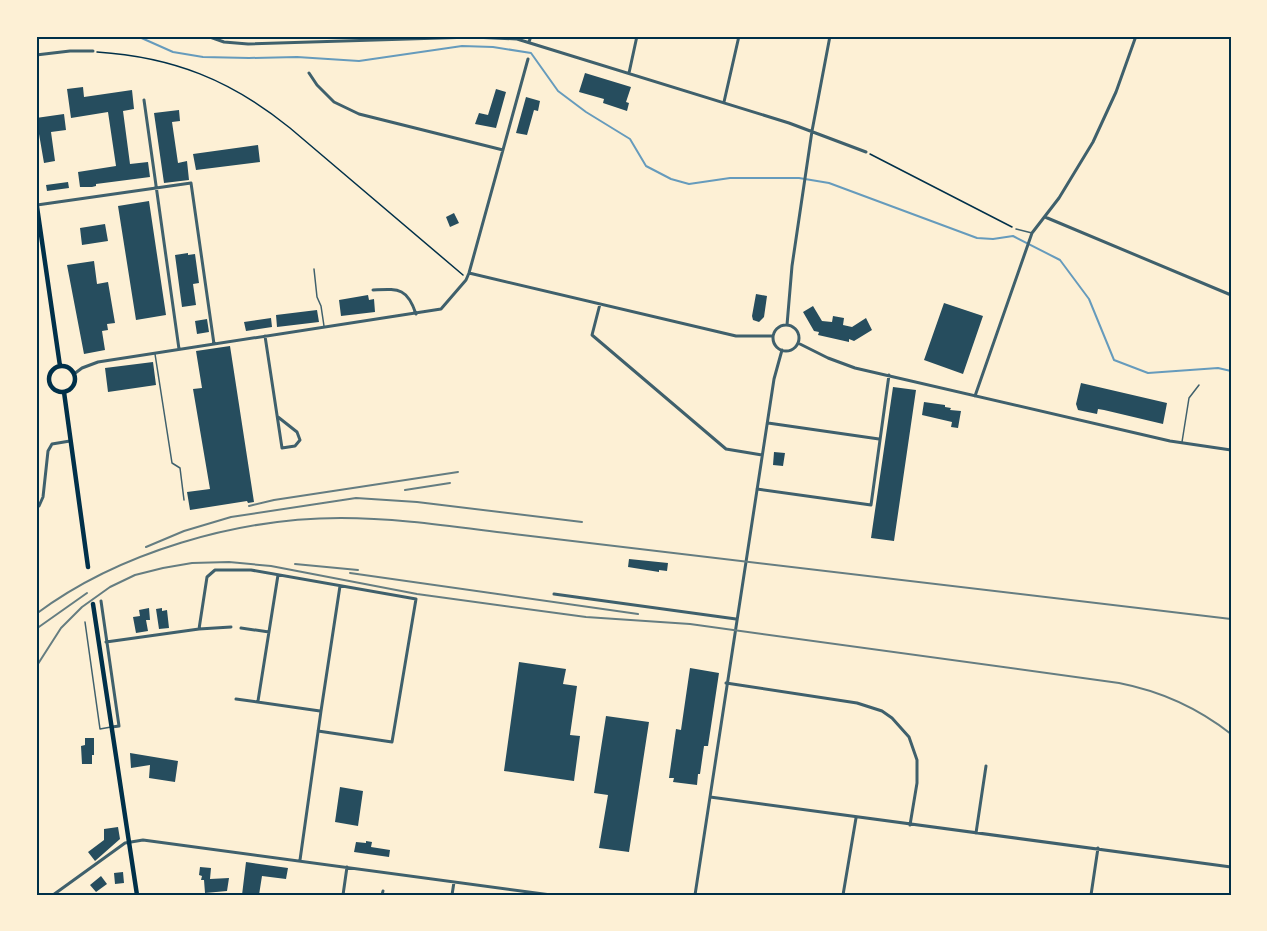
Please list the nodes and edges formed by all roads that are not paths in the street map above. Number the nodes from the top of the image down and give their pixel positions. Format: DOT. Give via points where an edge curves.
graph roads {
  1 [pos="207,36"];
  2 [pos="329,36"];
  3 [pos="531,36"];
  4 [pos="638,36"];
  5 [pos="739,36"];
  6 [pos="830,36"];
  7 [pos="1136,36"];
  8 [pos="327,42"];
  9 [pos="529,42"];
  10 [pos="93,51"];
  11 [pos="36,55"];
  12 [pos="528,59"];
  13 [pos="309,73"];
  14 [pos="628,73"];
  15 [pos="144,100"];
  16 [pos="723,102"];
  17 [pos="812,131"];
  18 [pos="503,150"];
  19 [pos="866,152"];
  20 [pos="155,188"];
  21 [pos="36,200"];
  22 [pos="37,205"];
  23 [pos="1045,217"];
  24 [pos="1016,229"];
  25 [pos="1032,233"];
  26 [pos="314,268"];
  27 [pos="469,273"];
  28 [pos="373,290"];
  29 [pos="1231,295"];
  30 [pos="600,304"];
  31 [pos="416,314"];
  32 [pos="787,325"];
  33 [pos="324,328"];
  34 [pos="265,336"];
  35 [pos="773,336"];
  36 [pos="798,343"];
  37 [pos="214,344"];
  38 [pos="179,349"];
  39 [pos="782,350"];
  40 [pos="155,353"];
  41 [pos="60,366"];
  42 [pos="74,374"];
  43 [pos="888,375"];
  44 [pos="1199,385"];
  45 [pos="64,392"];
  46 [pos="975,396"];
  47 [pos="278,417"];
  48 [pos="768,423"];
  49 [pos="879,439"];
  50 [pos="70,441"];
  51 [pos="1182,443"];
  52 [pos="1231,450"];
  53 [pos="763,455"];
  54 [pos="757,489"];
  55 [pos="184,500"];
  56 [pos="36,505"];
  57 [pos="88,567"];
  58 [pos="278,575"];
  59 [pos="340,586"];
  60 [pos="554,594"];
  61 [pos="101,601"];
  62 [pos="93,604"];
  63 [pos="736,619"];
  64 [pos="85,622"];
  65 [pos="231,627"];
  66 [pos="241,627"];
  67 [pos="199,629"];
  68 [pos="269,632"];
  69 [pos="106,642"];
  70 [pos="726,683"];
  71 [pos="236,699"];
  72 [pos="258,701"];
  73 [pos="321,711"];
  74 [pos="112,727"];
  75 [pos="318,731"];
  76 [pos="986,766"];
  77 [pos="710,797"];
  78 [pos="856,818"];
  79 [pos="910,825"];
  80 [pos="976,833"];
  81 [pos="130,842"];
  82 [pos="1098,848"];
  83 [pos="300,860"];
  84 [pos="347,867"];
  85 [pos="1231,867"];
  86 [pos="454,881"];
  87 [pos="53,895"];
  88 [pos="136,895"];
  89 [pos="343,895"];
  90 [pos="452,895"];
  91 [pos="551,895"];
  92 [pos="695,895"];
  93 [pos="843,895"];
  94 [pos="1091,895"];
  1 -- 8 [label="street" via="235,44"];
  2 -- 8 [label="street"];
  3 -- 9 [label="street"];
  4 -- 14 [label="street"];
  5 -- 16 [label="street"];
  6 -- 17 [label="street"];
  7 -- 23 [label="street" via="1093,142"];
  8 -- 9 [label="street" via="498,37"];
  9 -- 14 [label="street"];
  10 -- 11 [label="street"];
  12 -- 18 [label="street"];
  13 -- 18 [label="street" via="334,102 359,114"];
  14 -- 16 [label="street"];
  15 -- 20 [label="street"];
  16 -- 17 [label="street"];
  17 -- 19 [label="street"];
  17 -- 32 [label="street"];
  18 -- 27 [label="street"];
  20 -- 22 [label="street"];
  20 -- 37 [label="street" via="191,183"];
  20 -- 38 [label="street"];
  21 -- 22 [label="main road"];
  22 -- 41 [label="main road"];
  23 -- 25 [label="street"];
  23 -- 29 [label="street"];
  24 -- 25 [label="lane"];
  25 -- 46 [label="street"];
  26 -- 33 [label="lane"];
  27 -- 30 [label="street"];
  27 -- 31 [label="street" via="441,309"];
  28 -- 31 [label="street" via="404,292"];
  30 -- 35 [label="street" via="736,336"];
  30 -- 53 [label="street" via="592,335 726,449"];
  31 -- 33 [label="street"];
  32 -- 35 [label="street" via="778,327"];
  32 -- 36 [label="street" via="798,332"];
  33 -- 34 [label="street"];
  34 -- 37 [label="street"];
  34 -- 47 [label="street"];
  35 -- 39 [label="street"];
  36 -- 39 [label="street" via="792,350"];
  36 -- 43 [label="street" via="855,368"];
  37 -- 38 [label="street"];
  38 -- 40 [label="street"];
  39 -- 48 [label="street"];
  40 -- 42 [label="street" via="98,362"];
  40 -- 55 [label="lane" via="172,463 180,468"];
  41 -- 42 [label="main road"];
  41 -- 45 [label="main road" via="50,374 50,383 55,390"];
  42 -- 45 [label="main road" via="73,386"];
  43 -- 46 [label="street"];
  43 -- 49 [label="street"];
  44 -- 51 [label="lane" via="1189,398"];
  45 -- 50 [label="main road"];
  46 -- 51 [label="street"];
  47 -- 47 [label="street" via="282,448 295,446 300,440 297,432"];
  48 -- 49 [label="street"];
  48 -- 53 [label="street"];
  49 -- 54 [label="street" via="871,506"];
  50 -- 56 [label="street" via="52,444 48,451 44,497"];
  50 -- 57 [label="main road"];
  51 -- 52 [label="street"];
  53 -- 54 [label="street"];
  54 -- 63 [label="street"];
  58 -- 59 [label="street"];
  58 -- 67 [label="street" via="215,570 207,576"];
  58 -- 68 [label="street"];
  59 -- 73 [label="street"];
  59 -- 75 [label="street" via="416,600 392,742"];
  60 -- 63 [label="street"];
  61 -- 69 [label="street"];
  62 -- 74 [label="main road"];
  63 -- 70 [label="street"];
  64 -- 74 [label="lane" via="100,729"];
  65 -- 67 [label="street"];
  66 -- 68 [label="street"];
  67 -- 69 [label="street"];
  68 -- 72 [label="street"];
  69 -- 74 [label="street" via="119,726"];
  70 -- 77 [label="street"];
  70 -- 79 [label="street" via="858,703 892,718 909,737 917,760"];
  71 -- 72 [label="street"];
  72 -- 73 [label="street"];
  73 -- 75 [label="street"];
  74 -- 81 [label="main road"];
  75 -- 83 [label="street"];
  76 -- 80 [label="street"];
  77 -- 78 [label="street"];
  77 -- 92 [label="street"];
  78 -- 79 [label="street"];
  78 -- 93 [label="street"];
  79 -- 80 [label="street"];
  80 -- 82 [label="street"];
  81 -- 83 [label="street" via="142,840"];
  81 -- 87 [label="street"];
  81 -- 88 [label="main road"];
  82 -- 85 [label="street"];
  82 -- 94 [label="street"];
  83 -- 84 [label="street"];
  84 -- 86 [label="street"];
  84 -- 89 [label="street"];
  86 -- 90 [label="street"];
  86 -- 91 [label="street"];
}
